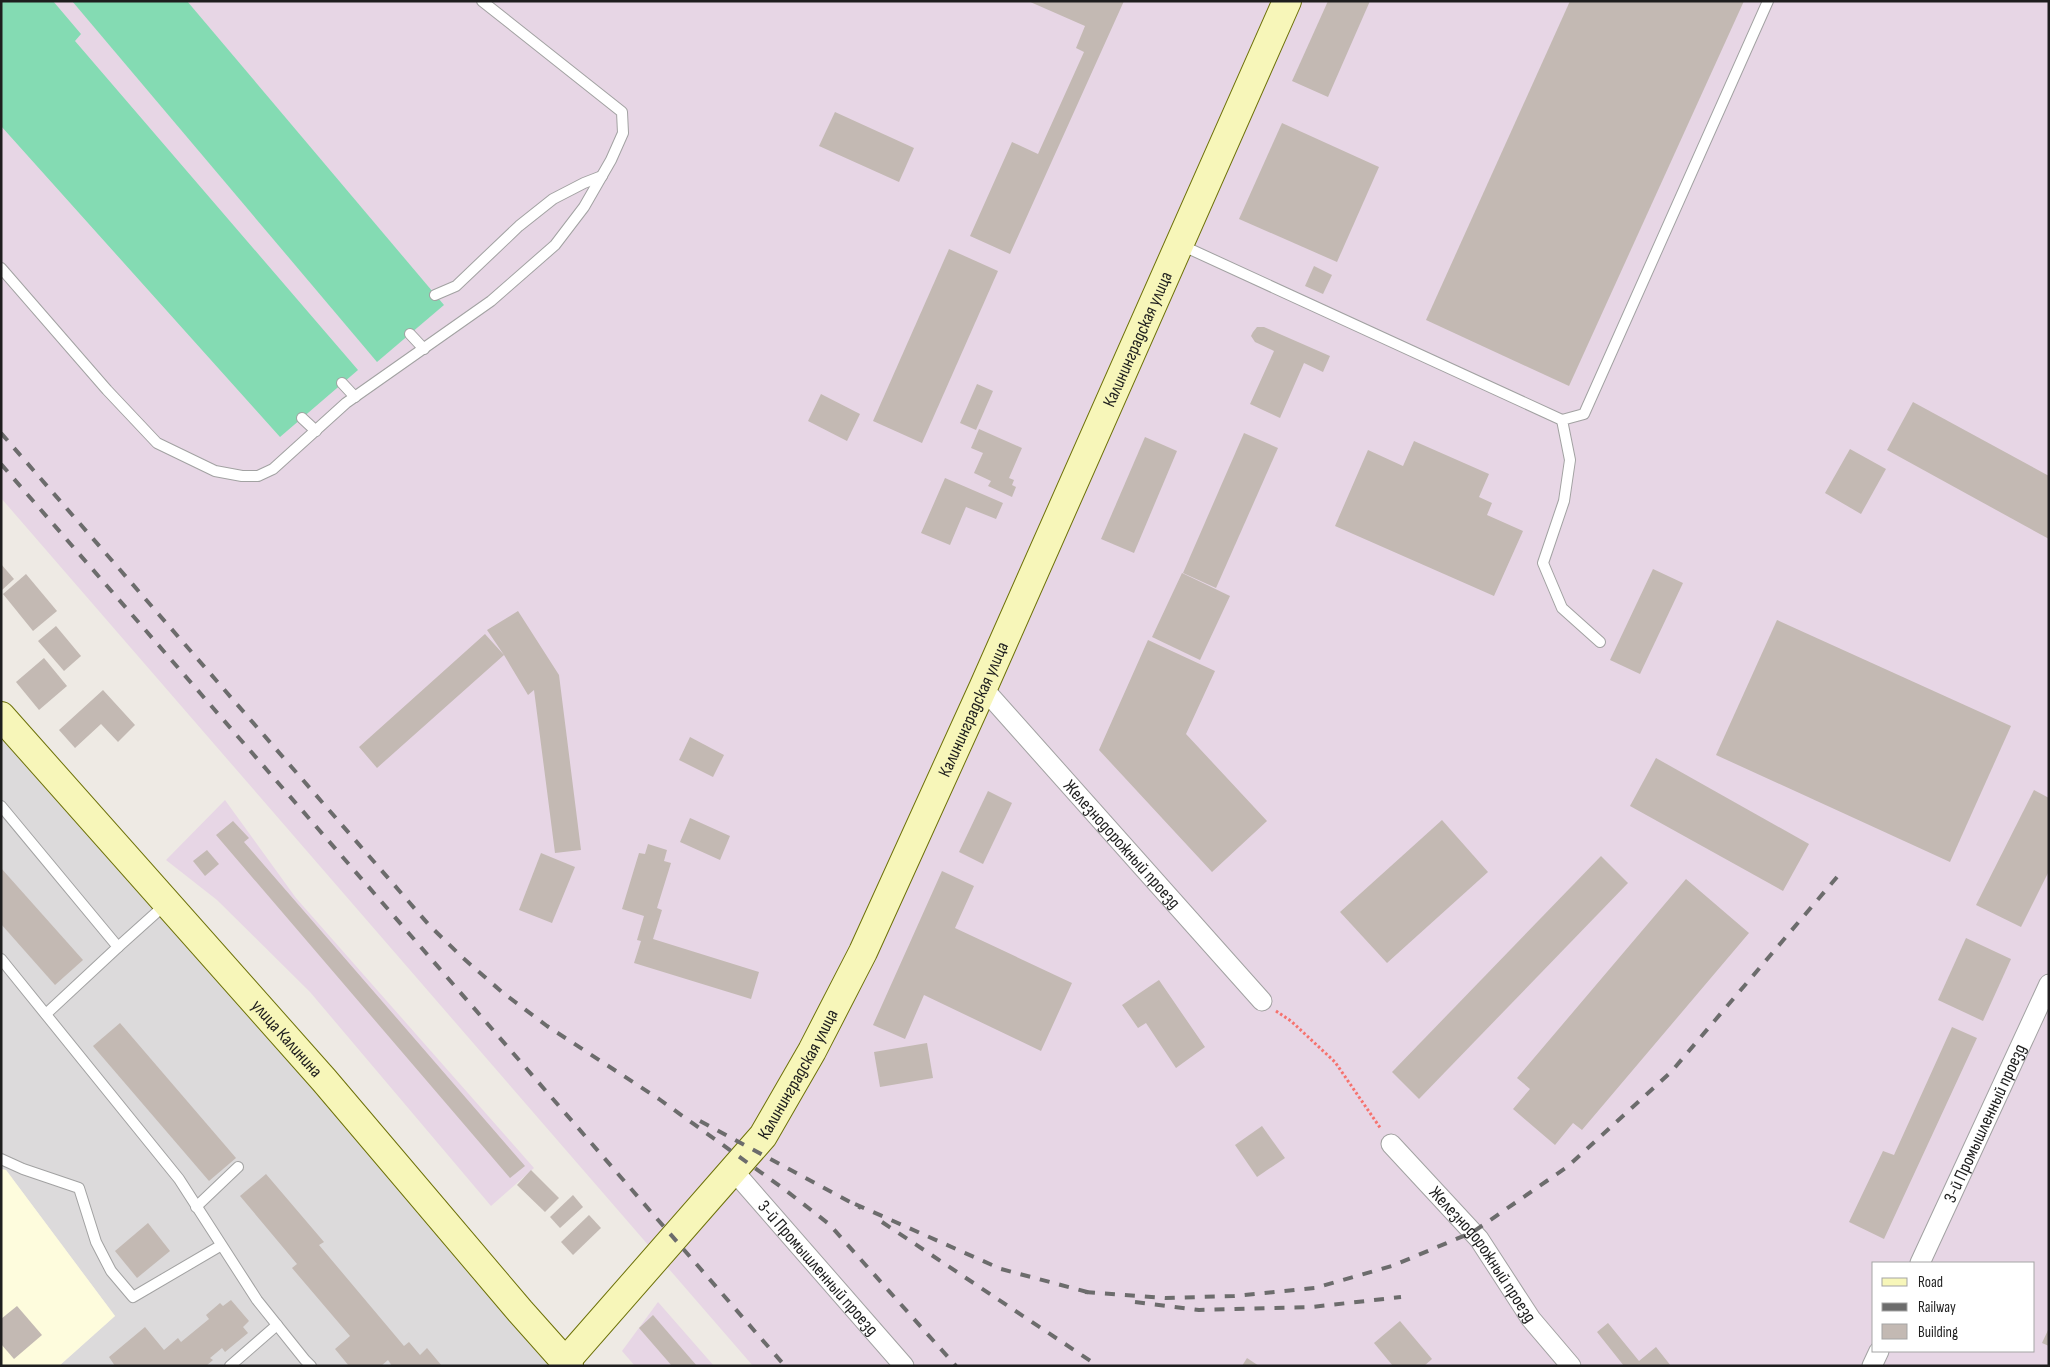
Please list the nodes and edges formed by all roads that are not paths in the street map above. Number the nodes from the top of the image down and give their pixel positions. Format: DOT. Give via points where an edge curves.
graph roads {
  1 [pos="482,1"];
  2 [pos="1287,1"];
  3 [pos="1768,1"];
  4 [pos="602,176"];
  5 [pos="1179,244"];
  6 [pos="1,268"];
  7 [pos="435,295"];
  8 [pos="410,334"];
  9 [pos="424,349"];
  10 [pos="342,383"];
  11 [pos="355,397"];
  12 [pos="302,418"];
  13 [pos="1562,420"];
  14 [pos="316,431"];
  15 [pos="1600,642"];
  16 [pos="983,688"];
  17 [pos="1,716"];
  18 [pos="1,806"];
  19 [pos="167,903"];
  20 [pos="118,948"];
  21 [pos="1,959"];
  22 [pos="2049,984"];
  23 [pos="1262,1001"];
  24 [pos="46,1014"];
  25 [pos="1391,1144"];
  26 [pos="1,1159"];
  27 [pos="238,1167"];
  28 [pos="732,1169"];
  29 [pos="196,1207"];
  30 [pos="220,1246"];
  31 [pos="1920,1262"];
  32 [pos="277,1325"];
  33 [pos="1879,1352"];
  34 [pos="567,1363"];
  35 [pos="230,1366"];
  36 [pos="312,1366"];
  37 [pos="904,1366"];
  38 [pos="1571,1366"];
  39 [pos="1872,1366"];
  1 -- 4 [label="lane" via="622,112 623,133"];
  2 -- 5 [label="street, Калининградская улица"];
  3 -- 13 [label="lane" via="1584,414"];
  4 -- 7 [label="lane" via="553,199 519,226 456,286"];
  4 -- 9 [label="lane" via="584,207 555,245 491,301"];
  5 -- 13 [label="lane"];
  5 -- 16 [label="street, Калининградская улица"];
  6 -- 14 [label="lane" via="157,443 215,471 258,476 273,469"];
  8 -- 9 [label="lane"];
  9 -- 11 [label="lane"];
  10 -- 11 [label="lane"];
  11 -- 14 [label="lane"];
  12 -- 14 [label="lane"];
  13 -- 15 [label="lane" via="1570,460 1564,501 1542,563 1562,608"];
  16 -- 23 [label="street, Железнодорожный проезд"];
  16 -- 28 [label="street, Калининградская улица" via="863,952 812,1051 763,1136"];
  17 -- 19 [label="street, улица Калинина"];
  18 -- 20 [label="lane"];
  19 -- 20 [label="lane"];
  19 -- 34 [label="street, улица Калинина"];
  20 -- 24 [label="lane"];
  21 -- 24 [label="lane"];
  22 -- 31 [label="street, 3-й Промышленный проезд"];
  24 -- 29 [label="lane" via="178,1179"];
  25 -- 38 [label="street, Железнодорожный проезд" via="1479,1239 1531,1319"];
  26 -- 30 [label="lane" via="79,1188 96,1242 111,1271 133,1298"];
  27 -- 29 [label="lane"];
  28 -- 34 [label="street, Калининградская улица"];
  28 -- 37 [label="street, 3-й Промышленный проезд"];
  29 -- 30 [label="lane"];
  30 -- 32 [label="lane"];
  32 -- 35 [label="lane"];
  32 -- 36 [label="lane"];
  33 -- 39 [label="street"];
}
